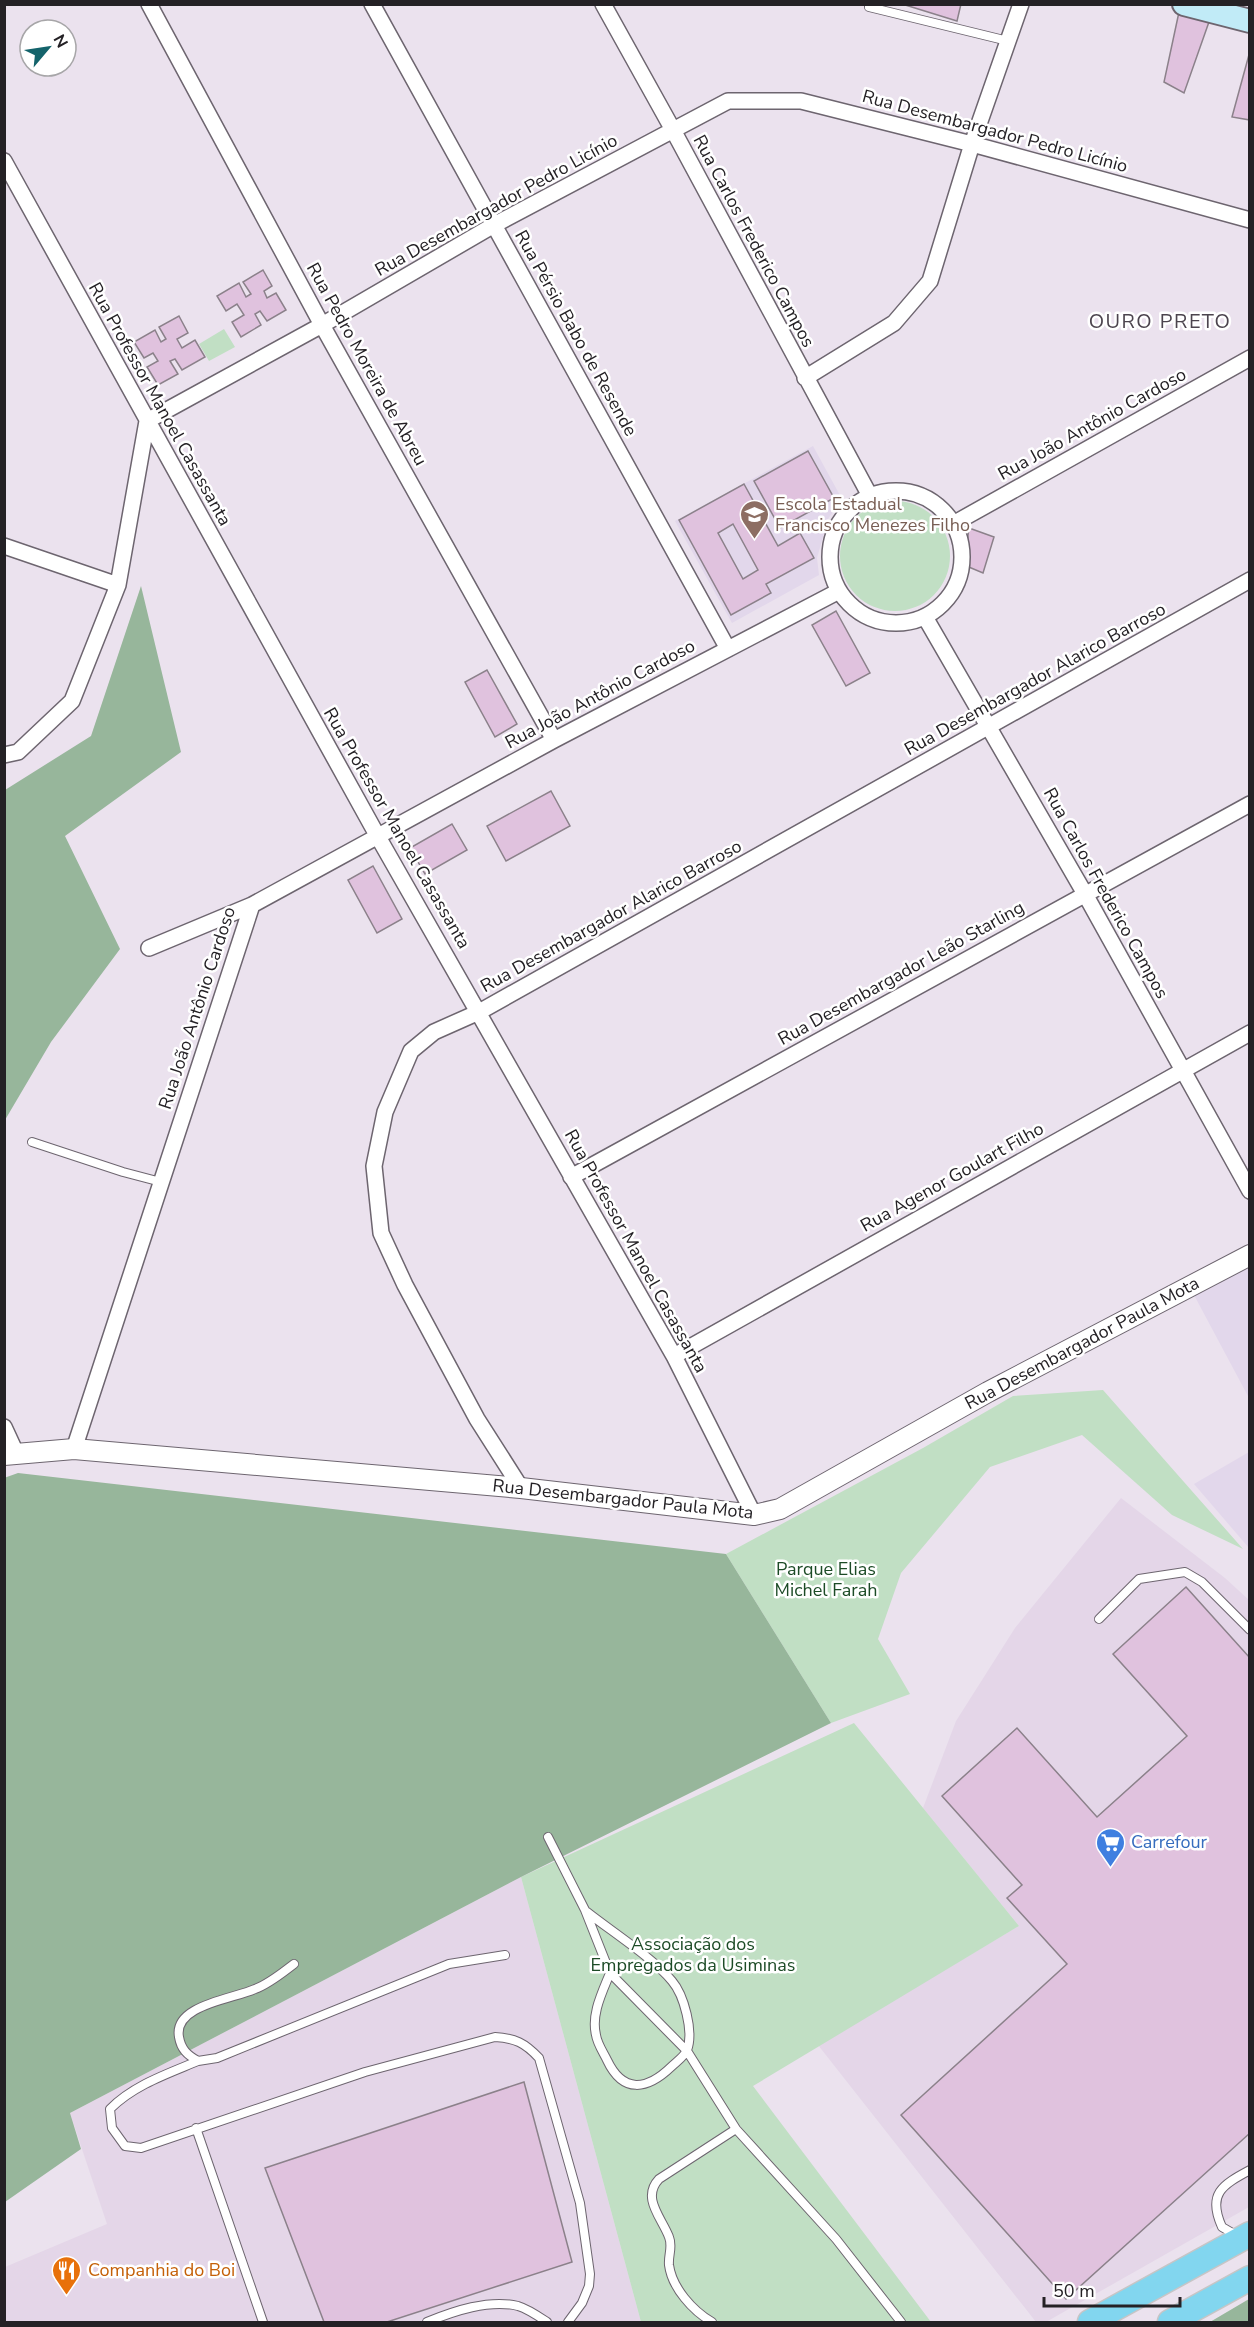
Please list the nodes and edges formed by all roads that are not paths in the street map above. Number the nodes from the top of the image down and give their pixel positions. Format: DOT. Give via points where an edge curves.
graph roads {
  1 [pos="149,4"];
  2 [pos="372,4"];
  3 [pos="603,4"];
  4 [pos="1021,4"];
  5 [pos="1184,4"];
  6 [pos="869,7"];
  7 [pos="1250,7"];
  8 [pos="1218,13"];
  9 [pos="1250,21"];
  10 [pos="1008,41"];
  11 [pos="673,130"];
  12 [pos="972,144"];
  13 [pos="4,160"];
  14 [pos="1250,220"];
  15 [pos="495,225"];
  16 [pos="322,325"];
  17 [pos="1250,358"];
  18 [pos="805,378"];
  19 [pos="147,421"];
  20 [pos="870,496"];
  21 [pos="953,524"];
  22 [pos="4,546"];
  23 [pos="1250,580"];
  24 [pos="118,585"];
  25 [pos="839,591"];
  26 [pos="925,617"];
  27 [pos="728,649"];
  28 [pos="990,727"];
  29 [pos="554,740"];
  30 [pos="4,755"];
  31 [pos="1250,804"];
  32 [pos="377,835"];
  33 [pos="1085,894"];
  34 [pos="252,905"];
  35 [pos="149,948"];
  36 [pos="479,1012"];
  37 [pos="1250,1033"];
  38 [pos="1182,1070"];
  39 [pos="32,1142"];
  40 [pos="571,1177"];
  41 [pos="161,1182"];
  42 [pos="1250,1191"];
  43 [pos="1250,1255"];
  44 [pos="674,1356"];
  45 [pos="4,1427"];
  46 [pos="74,1449"];
  47 [pos="10,1454"];
  48 [pos="521,1488"];
  49 [pos="754,1515"];
  50 [pos="1099,1619"];
  51 [pos="1250,1630"];
  52 [pos="548,1837"];
  53 [pos="585,1910"];
  54 [pos="505,1955"];
  55 [pos="294,1964"];
  56 [pos="610,1973"];
  57 [pos="687,2051"];
  58 [pos="198,2061"];
  59 [pos="196,2128"];
  60 [pos="736,2129"];
  61 [pos="1250,2170"];
  62 [pos="1250,2233"];
  63 [pos="1250,2278"];
  64 [pos="263,2322"];
  65 [pos="427,2322"];
  66 [pos="546,2322"];
  67 [pos="568,2322"];
  68 [pos="712,2322"];
  69 [pos="901,2322"];
  70 [pos="1090,2322"];
  71 [pos="1170,2322"];
  1 -- 16 [label="street, Rua Pedro Moreira de Abreu"];
  2 -- 15 [label="street, Rua Pérsio Babo de Resende"];
  3 -- 11 [label="street, Rua Carlos Frederico Campos"];
  4 -- 10 [label="street"];
  5 -- 8 [label="main road"];
  6 -- 10 [label="lane"];
  7 -- 8 [label="street"];
  8 -- 9 [label="main road"];
  10 -- 12 [label="street"];
  11 -- 12 [label="street, Rua Desembargador Pedro Licínio" via="729,101 801,101"];
  11 -- 15 [label="street, Rua Desembargador Pedro Licínio"];
  11 -- 18 [label="street, Rua Carlos Frederico Campos"];
  12 -- 14 [label="street, Rua Desembargador Pedro Licínio"];
  12 -- 18 [label="street" via="930,281 894,323"];
  13 -- 19 [label="street, Rua Professor Manoel Casassanta"];
  15 -- 16 [label="street, Rua Desembargador Pedro Licínio"];
  15 -- 27 [label="street, Rua Pérsio Babo de Resende"];
  16 -- 19 [label="street, Rua Desembargador Pedro Licínio"];
  16 -- 29 [label="street, Rua Pedro Moreira de Abreu"];
  17 -- 21 [label="street, Rua João Antônio Cardoso"];
  18 -- 20 [label="street, Rua Carlos Frederico Campos"];
  19 -- 24 [label="street"];
  19 -- 32 [label="street, Rua Professor Manoel Casassanta"];
  20 -- 21 [label="street" via="907,492 925,498"];
  20 -- 25 [label="street" via="851,508 837,526 830,547 831,570"];
  21 -- 26 [label="street" via="960,544 961,566 955,587"];
  22 -- 24 [label="street"];
  23 -- 28 [label="street, Rua Desembargador Alarico Barroso"];
  24 -- 30 [label="street" via="72,701 18,752"];
  25 -- 26 [label="street" via="867,617 886,623 906,623"];
  25 -- 27 [label="street, Rua João Antônio Cardoso"];
  26 -- 28 [label="street, Rua Carlos Frederico Campos"];
  27 -- 29 [label="street, Rua João Antônio Cardoso"];
  28 -- 33 [label="street, Rua Carlos Frederico Campos"];
  28 -- 36 [label="street, Rua Desembargador Alarico Barroso"];
  29 -- 32 [label="street, Rua João Antônio Cardoso"];
  31 -- 33 [label="street, Rua Desembargador Leão Starling"];
  32 -- 34 [label="street, Rua João Antônio Cardoso"];
  32 -- 36 [label="street, Rua Professor Manoel Casassanta"];
  33 -- 38 [label="street, Rua Carlos Frederico Campos"];
  33 -- 40 [label="street, Rua Desembargador Leão Starling"];
  34 -- 35 [label="street"];
  34 -- 41 [label="street, Rua João Antônio Cardoso"];
  36 -- 40 [label="street, Rua Professor Manoel Casassanta"];
  36 -- 48 [label="street, Rua Desembargador Alarico Barroso" via="435,1032 411,1051 385,1112 374,1166 381,1233 477,1419"];
  37 -- 38 [label="street, Rua Agenor Goulart Filho"];
  38 -- 42 [label="street, Rua Carlos Frederico Campos"];
  38 -- 44 [label="street, Rua Agenor Goulart Filho"];
  39 -- 41 [label="lane"];
  40 -- 44 [label="street, Rua Professor Manoel Casassanta"];
  41 -- 46 [label="street, Rua João Antônio Cardoso"];
  43 -- 49 [label="street, Rua Desembargador Paula Mota" via="987,1392 780,1509"];
  44 -- 49 [label="street, Rua Professor Manoel Casassanta"];
  45 -- 47 [label="street"];
  46 -- 47 [label="street, Rua Desembargador Paula Mota"];
  46 -- 48 [label="street, Rua Desembargador Paula Mota"];
  48 -- 49 [label="street, Rua Desembargador Paula Mota"];
  50 -- 51 [label="lane" via="1139,1579 1185,1572 1202,1582"];
  52 -- 53 [label="lane"];
  53 -- 56 [label="lane"];
  53 -- 57 [label="lane" via="673,1982 689,2028"];
  54 -- 58 [label="lane" via="448,1964 217,2058"];
  55 -- 58 [label="lane" via="256,1989 186,2013 178,2023 178,2035 183,2050"];
  56 -- 57 [label="lane"];
  56 -- 57 [label="lane" via="595,2013 596,2035 612,2071 634,2086 648,2084 659,2079"];
  57 -- 60 [label="lane"];
  58 -- 59 [label="lane" via="147,2083 110,2109 112,2128 125,2146 141,2148"];
  59 -- 64 [label="lane"];
  59 -- 67 [label="lane" via="365,2072 495,2037 526,2044 539,2058 580,2203 590,2274 582,2303"];
  60 -- 68 [label="lane" via="659,2179 651,2199 669,2237 669,2264 676,2283 689,2304"];
  60 -- 69 [label="lane" via="836,2239"];
  61 -- 62 [label="lane" via="1224,2186 1215,2204 1222,2227 1234,2234"];
  62 -- 70 [label="main road"];
  63 -- 71 [label="main road"];
  65 -- 66 [label="lane" via="460,2310 498,2303 520,2307"];
}
